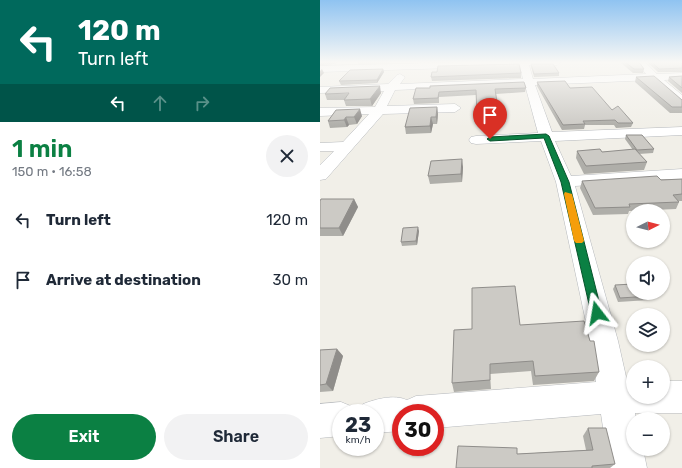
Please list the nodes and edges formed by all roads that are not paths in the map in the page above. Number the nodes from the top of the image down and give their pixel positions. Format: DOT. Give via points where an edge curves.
graph roads {
  1 [pos="409,84"];
  2 [pos="530,84"];
  3 [pos="663,84"];
  4 [pos="392,86"];
  5 [pos="320,90"];
  6 [pos="682,101"];
  7 [pos="455,108"];
  8 [pos="380,111"];
  9 [pos="320,112"];
  10 [pos="682,131"];
  11 [pos="546,136"];
  12 [pos="476,140"];
  13 [pos="346,146"];
  14 [pos="320,147"];
  15 [pos="682,174"];
  16 [pos="320,175"];
  17 [pos="565,182"];
  18 [pos="614,397"];
  19 [pos="682,397"];
  20 [pos="444,411"];
  21 [pos="332,420"];
  22 [pos="320,421"];
  23 [pos="628,468"];
  1 -- 4 [label="street"];
  2 -- 11 [label="street"];
  3 -- 6 [label="street"];
  4 -- 5 [label="street"];
  4 -- 8 [label="street"];
  7 -- 8 [label="street"];
  8 -- 9 [label="street"];
  8 -- 13 [label="street"];
  10 -- 11 [label="street"];
  11 -- 12 [label="street"];
  11 -- 17 [label="street"];
  13 -- 14 [label="street"];
  13 -- 16 [label="street"];
  15 -- 17 [label="street"];
  17 -- 18 [label="street" via="604,341"];
  18 -- 19 [label="street"];
  18 -- 20 [label="street"];
  18 -- 23 [label="street"];
  21 -- 22 [label="street"];
}
